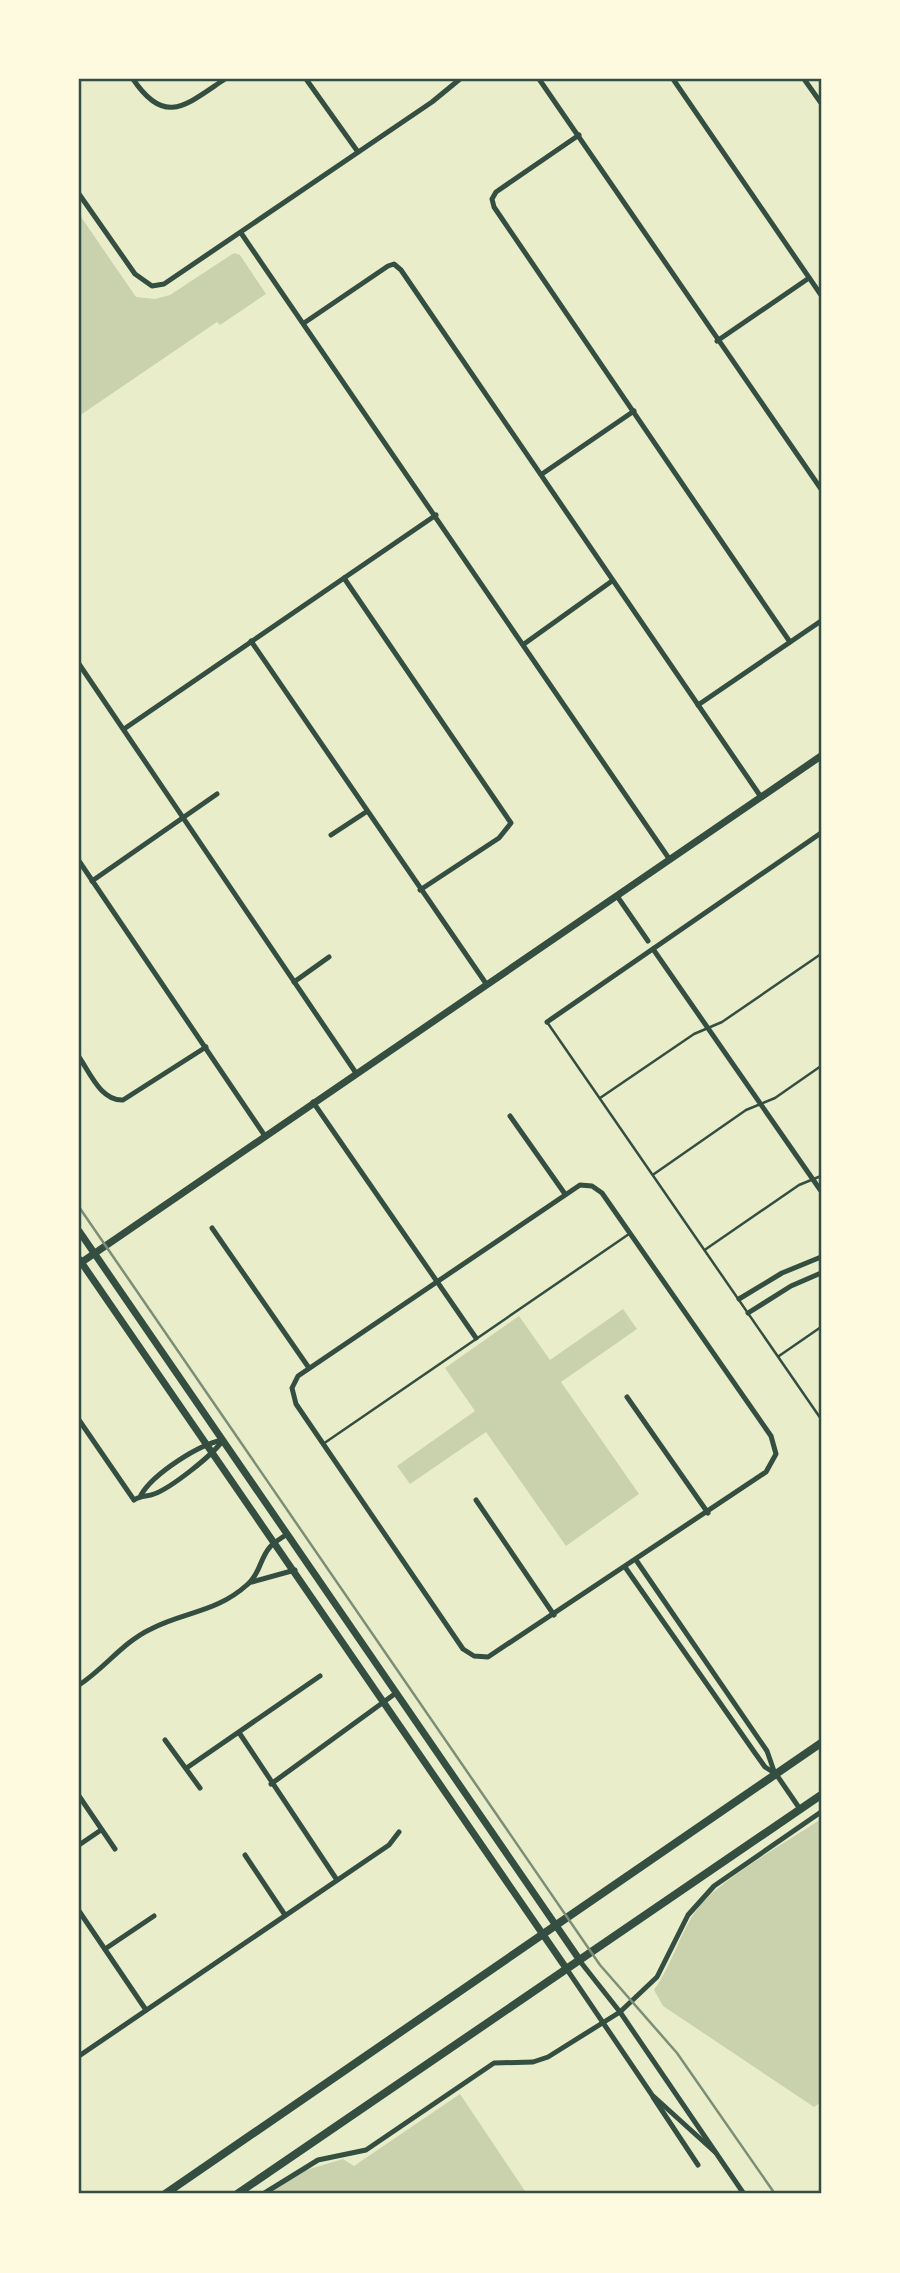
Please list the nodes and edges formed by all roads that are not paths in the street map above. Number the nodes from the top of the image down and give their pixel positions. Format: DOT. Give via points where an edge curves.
graph roads {
  1 [pos="133,79"];
  2 [pos="225,79"];
  3 [pos="306,79"];
  4 [pos="460,79"];
  5 [pos="540,79"];
  6 [pos="673,79"];
  7 [pos="804,79"];
  8 [pos="821,103"];
  9 [pos="579,135"];
  10 [pos="358,152"];
  11 [pos="79,194"];
  12 [pos="241,233"];
  13 [pos="809,278"];
  14 [pos="821,295"];
  15 [pos="304,323"];
  16 [pos="717,341"];
  17 [pos="634,411"];
  18 [pos="542,474"];
  19 [pos="821,489"];
  20 [pos="436,515"];
  21 [pos="344,578"];
  22 [pos="612,580"];
  23 [pos="821,621"];
  24 [pos="251,641"];
  25 [pos="790,642"];
  26 [pos="524,643"];
  27 [pos="79,664"];
  28 [pos="698,705"];
  29 [pos="124,729"];
  30 [pos="821,756"];
  31 [pos="216,794"];
  32 [pos="761,797"];
  33 [pos="366,812"];
  34 [pos="184,818"];
  35 [pos="821,833"];
  36 [pos="331,835"];
  37 [pos="670,860"];
  38 [pos="79,861"];
  39 [pos="92,881"];
  40 [pos="420,890"];
  41 [pos="617,896"];
  42 [pos="648,941"];
  43 [pos="653,949"];
  44 [pos="821,954"];
  45 [pos="329,957"];
  46 [pos="294,982"];
  47 [pos="486,985"];
  48 [pos="547,1022"];
  49 [pos="708,1028"];
  50 [pos="205,1047"];
  51 [pos="79,1057"];
  52 [pos="821,1066"];
  53 [pos="356,1073"];
  54 [pos="600,1098"];
  55 [pos="313,1102"];
  56 [pos="760,1104"];
  57 [pos="510,1116"];
  58 [pos="265,1136"];
  59 [pos="652,1174"];
  60 [pos="821,1176"];
  61 [pos="813,1180"];
  62 [pos="821,1191"];
  63 [pos="565,1194"];
  64 [pos="212,1228"];
  65 [pos="79,1231"];
  66 [pos="630,1233"];
  67 [pos="705,1250"];
  68 [pos="95,1254"];
  69 [pos="821,1257"];
  70 [pos="80,1262"];
  71 [pos="821,1273"];
  72 [pos="438,1282"];
  73 [pos="739,1300"];
  74 [pos="748,1313"];
  75 [pos="821,1327"];
  76 [pos="476,1338"];
  77 [pos="779,1356"];
  78 [pos="309,1368"];
  79 [pos="627,1397"];
  80 [pos="821,1419"];
  81 [pos="79,1420"];
  82 [pos="223,1440"];
  83 [pos="207,1443"];
  84 [pos="323,1444"];
  85 [pos="214,1453"];
  86 [pos="141,1495"];
  87 [pos="476,1500"];
  88 [pos="708,1513"];
  89 [pos="287,1534"];
  90 [pos="275,1543"];
  91 [pos="636,1560"];
  92 [pos="625,1567"];
  93 [pos="295,1570"];
  94 [pos="249,1584"];
  95 [pos="554,1615"];
  96 [pos="320,1676"];
  97 [pos="79,1685"];
  98 [pos="396,1693"];
  99 [pos="384,1702"];
  100 [pos="240,1734"];
  101 [pos="165,1740"];
  102 [pos="821,1743"];
  103 [pos="188,1768"];
  104 [pos="776,1774"];
  105 [pos="271,1784"];
  106 [pos="200,1788"];
  107 [pos="821,1795"];
  108 [pos="79,1796"];
  109 [pos="800,1810"];
  110 [pos="821,1812"];
  111 [pos="101,1830"];
  112 [pos="399,1832"];
  113 [pos="79,1845"];
  114 [pos="114,1849"];
  115 [pos="245,1855"];
  116 [pos="337,1880"];
  117 [pos="79,1911"];
  118 [pos="285,1915"];
  119 [pos="153,1916"];
  120 [pos="555,1924"];
  121 [pos="543,1933"];
  122 [pos="105,1950"];
  123 [pos="579,1959"];
  124 [pos="566,1968"];
  125 [pos="146,2010"];
  126 [pos="620,2012"];
  127 [pos="604,2023"];
  128 [pos="79,2056"];
  129 [pos="652,2095"];
  130 [pos="715,2152"];
  131 [pos="698,2165"];
  132 [pos="165,2194"];
  133 [pos="237,2194"];
  134 [pos="263,2194"];
  135 [pos="744,2194"];
  1 -- 2 [label="street" via="148,100 172,108"];
  3 -- 10 [label="street"];
  4 -- 10 [label="street"];
  5 -- 9 [label="street"];
  6 -- 13 [label="street"];
  7 -- 8 [label="street"];
  9 -- 16 [label="street"];
  9 -- 17 [label="street" via="492,199"];
  10 -- 12 [label="street"];
  11 -- 12 [label="street" via="135,274 152,286 169,282"];
  12 -- 15 [label="street"];
  13 -- 14 [label="street"];
  13 -- 16 [label="street"];
  15 -- 18 [label="street" via="394,264 407,276"];
  15 -- 20 [label="street"];
  16 -- 19 [label="street"];
  17 -- 18 [label="street"];
  17 -- 25 [label="street"];
  18 -- 22 [label="street"];
  20 -- 21 [label="street"];
  20 -- 26 [label="street"];
  21 -- 24 [label="street"];
  21 -- 40 [label="street" via="511,823 499,838"];
  22 -- 26 [label="street"];
  22 -- 28 [label="street"];
  23 -- 25 [label="street"];
  24 -- 29 [label="street"];
  24 -- 33 [label="street"];
  25 -- 28 [label="street"];
  26 -- 37 [label="street"];
  27 -- 29 [label="street"];
  28 -- 32 [label="street"];
  29 -- 34 [label="street"];
  30 -- 32 [label="street"];
  31 -- 34 [label="street"];
  32 -- 37 [label="street"];
  33 -- 36 [label="street"];
  33 -- 40 [label="street"];
  34 -- 39 [label="street"];
  34 -- 46 [label="street"];
  35 -- 43 [label="street"];
  37 -- 41 [label="street"];
  38 -- 39 [label="street"];
  39 -- 50 [label="street"];
  40 -- 47 [label="street"];
  41 -- 42 [label="street"];
  41 -- 47 [label="street"];
  43 -- 48 [label="street"];
  43 -- 49 [label="street"];
  44 -- 49 [label="lane"];
  45 -- 46 [label="street"];
  46 -- 53 [label="street"];
  47 -- 53 [label="street"];
  48 -- 54 [label="lane"];
  49 -- 54 [label="lane"];
  49 -- 56 [label="street"];
  50 -- 51 [label="street" via="115,1101 103,1093"];
  50 -- 58 [label="street"];
  52 -- 56 [label="lane"];
  53 -- 55 [label="street"];
  54 -- 59 [label="lane"];
  55 -- 58 [label="street"];
  55 -- 72 [label="street"];
  56 -- 59 [label="lane"];
  56 -- 61 [label="street"];
  57 -- 63 [label="street"];
  58 -- 68 [label="street"];
  59 -- 67 [label="lane"];
  60 -- 61 [label="lane"];
  61 -- 62 [label="street"];
  61 -- 67 [label="lane"];
  63 -- 66 [label="street" via="583,1185 598,1190"];
  63 -- 72 [label="street"];
  64 -- 78 [label="street"];
  65 -- 68 [label="street"];
  66 -- 76 [label="lane"];
  66 -- 88 [label="street" via="775,1444 775,1460 766,1472"];
  67 -- 73 [label="lane"];
  68 -- 70 [label="street"];
  68 -- 82 [label="street"];
  69 -- 73 [label="street" via="782,1272"];
  70 -- 83 [label="street"];
  71 -- 74 [label="street"];
  72 -- 76 [label="street"];
  72 -- 78 [label="street"];
  73 -- 74 [label="lane"];
  74 -- 77 [label="lane"];
  75 -- 77 [label="lane"];
  76 -- 84 [label="lane"];
  77 -- 80 [label="lane"];
  78 -- 84 [label="street" via="295,1380 292,1392"];
  79 -- 88 [label="street"];
  81 -- 86 [label="street" via="134,1500"];
  82 -- 83 [label="street"];
  82 -- 85 [label="street"];
  82 -- 89 [label="street"];
  83 -- 85 [label="street"];
  83 -- 86 [label="street" via="147,1485"];
  84 -- 95 [label="street" via="467,1652 488,1657"];
  85 -- 86 [label="street" via="154,1495"];
  85 -- 90 [label="street"];
  87 -- 95 [label="street"];
  88 -- 91 [label="street"];
  89 -- 90 [label="street"];
  89 -- 98 [label="street"];
  90 -- 93 [label="street"];
  90 -- 94 [label="street"];
  91 -- 92 [label="street"];
  91 -- 104 [label="street" via="767,1751"];
  92 -- 95 [label="street"];
  92 -- 104 [label="street" via="765,1767"];
  93 -- 94 [label="street"];
  93 -- 99 [label="street"];
  94 -- 97 [label="street" via="214,1608 159,1625 134,1639"];
  96 -- 100 [label="street"];
  98 -- 99 [label="street"];
  98 -- 120 [label="street"];
  99 -- 105 [label="street"];
  99 -- 121 [label="street"];
  100 -- 103 [label="street"];
  100 -- 105 [label="street"];
  101 -- 103 [label="street"];
  102 -- 104 [label="main road"];
  103 -- 106 [label="street"];
  104 -- 109 [label="street"];
  104 -- 120 [label="main road"];
  105 -- 116 [label="street"];
  107 -- 109 [label="main road"];
  108 -- 111 [label="street"];
  109 -- 123 [label="main road"];
  110 -- 126 [label="street" via="699,1899 657,1977"];
  111 -- 113 [label="street"];
  111 -- 114 [label="street"];
  112 -- 116 [label="street" via="389,1845"];
  115 -- 118 [label="street"];
  116 -- 118 [label="street"];
  117 -- 122 [label="street"];
  118 -- 125 [label="street"];
  119 -- 122 [label="street"];
  120 -- 121 [label="main road"];
  120 -- 123 [label="street"];
  121 -- 124 [label="street"];
  121 -- 132 [label="main road"];
  122 -- 125 [label="street"];
  123 -- 124 [label="main road"];
  123 -- 126 [label="street"];
  124 -- 127 [label="street"];
  124 -- 133 [label="main road"];
  125 -- 128 [label="street"];
  126 -- 127 [label="street"];
  126 -- 130 [label="street"];
  127 -- 129 [label="street"];
  127 -- 134 [label="street" via="548,2057 494,2063 366,2150 318,2160"];
  129 -- 130 [label="street"];
  129 -- 131 [label="street"];
  130 -- 135 [label="street"];
}
